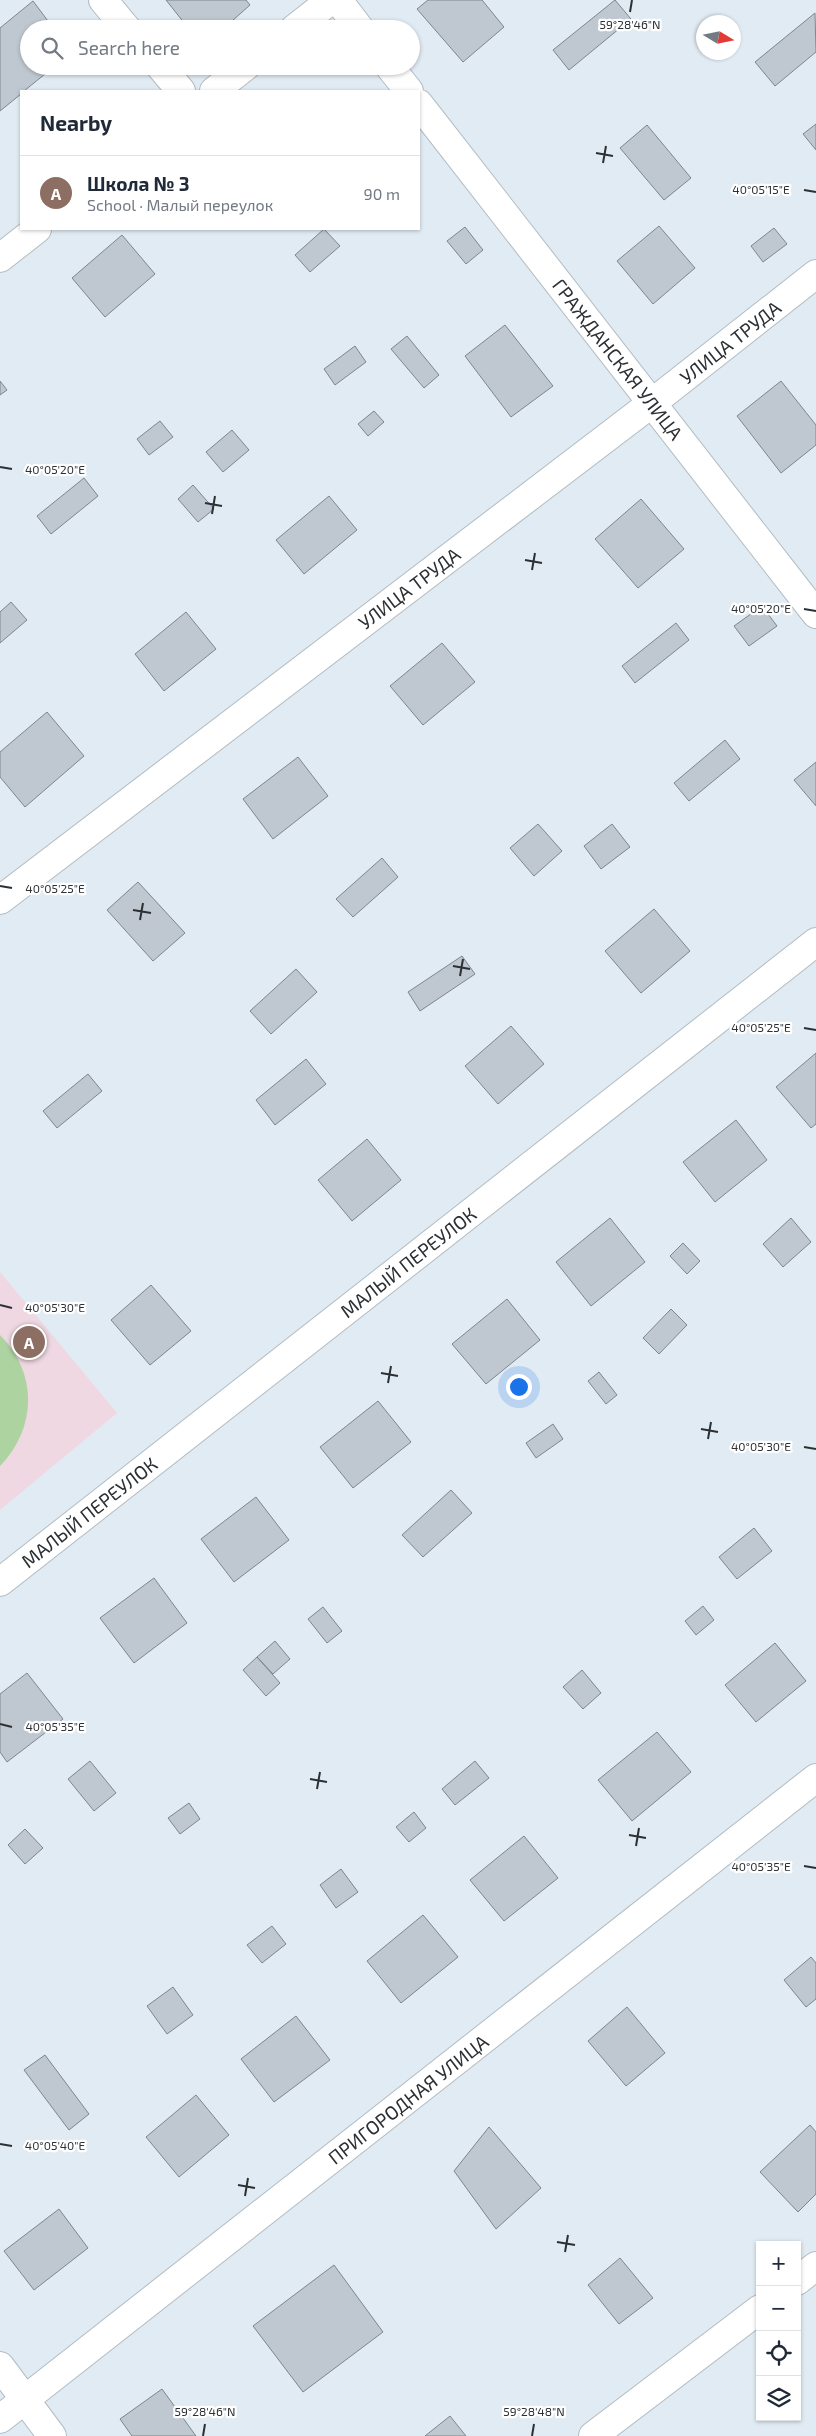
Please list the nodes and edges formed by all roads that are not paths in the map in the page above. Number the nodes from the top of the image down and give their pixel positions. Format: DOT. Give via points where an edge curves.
graph roads {
  1 [pos="103,0"];
  2 [pos="331,0"];
  3 [pos="338,0"];
  4 [pos="120,20"];
  5 [pos="305,20"];
  6 [pos="353,20"];
  7 [pos="168,75"];
  8 [pos="234,75"];
  9 [pos="396,75"];
  10 [pos="180,90"];
  11 [pos="215,90"];
  12 [pos="408,90"];
  13 [pos="420,105"];
  14 [pos="36,230"];
  15 [pos="0,258"];
  16 [pos="816,274"];
  17 [pos="652,403"];
  18 [pos="816,614"];
  19 [pos="0,900"];
  20 [pos="816,942"];
  21 [pos="0,1582"];
  22 [pos="816,1778"];
  23 [pos="816,2266"];
  24 [pos="801,2278"];
  25 [pos="756,2312"];
  26 [pos="0,2366"];
  27 [pos="26,2400"];
  28 [pos="0,2418"];
  29 [pos="52,2436"];
  30 [pos="593,2436"];
  1 -- 4 [label="street"];
  2 -- 5 [label="street"];
  3 -- 6 [label="street"];
  7 -- 10 [label="street"];
  8 -- 11 [label="street"];
  9 -- 12 [label="street"];
  13 -- 17 [label="street, ГРАЖДАНСКАЯ УЛИЦА"];
  14 -- 15 [label="street"];
  16 -- 17 [label="street, УЛИЦА ТРУДА"];
  17 -- 18 [label="street, ГРАЖДАНСКАЯ УЛИЦА"];
  17 -- 19 [label="street, УЛИЦА ТРУДА"];
  20 -- 21 [label="street, МАЛЫЙ ПЕРЕУЛОК"];
  22 -- 27 [label="street, ПРИГОРОДНАЯ УЛИЦА"];
  23 -- 24 [label="street"];
  25 -- 30 [label="street"];
  26 -- 27 [label="street"];
  27 -- 28 [label="street, ПРИГОРОДНАЯ УЛИЦА"];
  27 -- 29 [label="street"];
}
